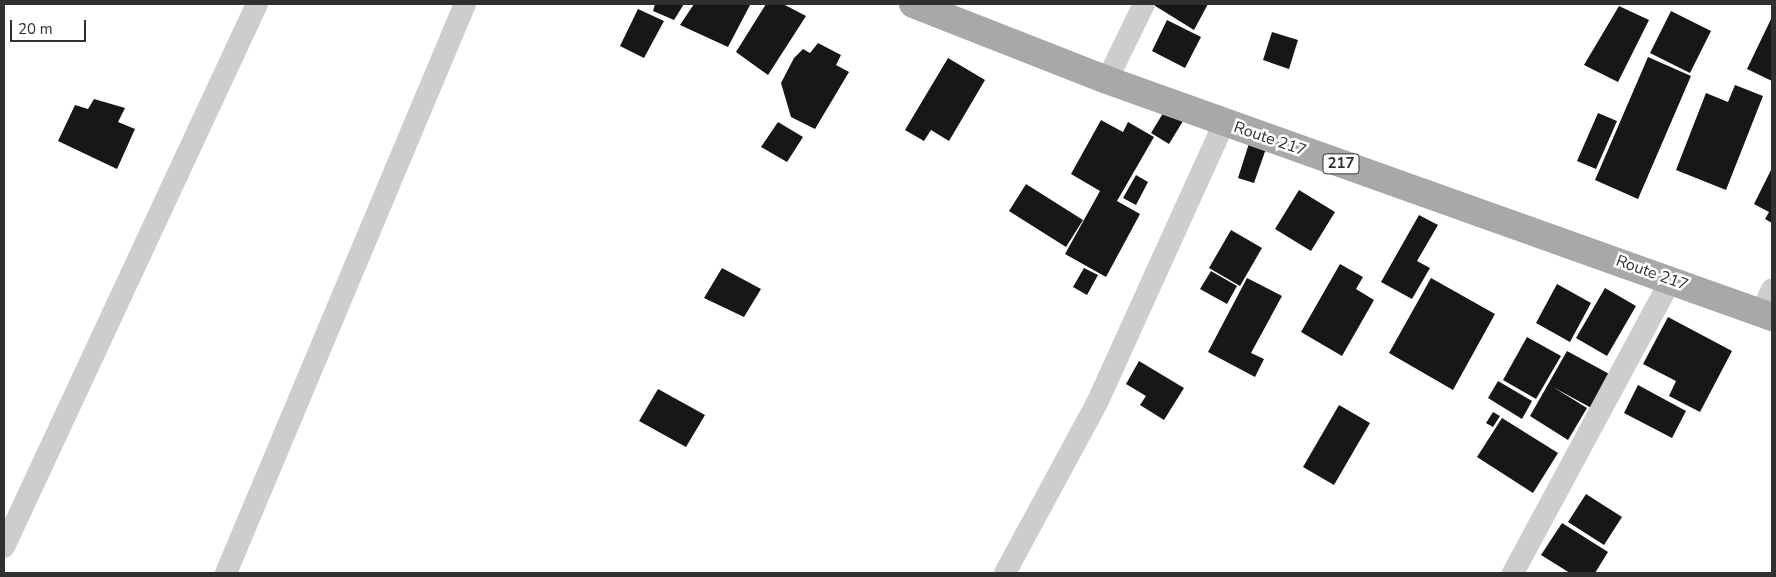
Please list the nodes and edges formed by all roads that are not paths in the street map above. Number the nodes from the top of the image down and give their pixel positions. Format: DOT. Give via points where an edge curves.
graph roads {
  1 [pos="257,4"];
  2 [pos="465,4"];
  3 [pos="912,4"];
  4 [pos="1144,4"];
  5 [pos="1107,80"];
  6 [pos="1224,123"];
  7 [pos="1671,280"];
  8 [pos="1768,306"];
  9 [pos="4,548"];
  10 [pos="226,573"];
  11 [pos="1005,573"];
  12 [pos="1514,573"];
  1 -- 9 [label="street"];
  2 -- 10 [label="street"];
  3 -- 5 [label="main road, Route 217 / 217"];
  4 -- 5 [label="street"];
  5 -- 6 [label="main road, Route 217 / 217"];
  6 -- 7 [label="main road, Route 217 / 217"];
  6 -- 11 [label="street" via="1097,403"];
  7 -- 8 [label="main road, Route 217 / 217"];
  7 -- 12 [label="street"];
}
